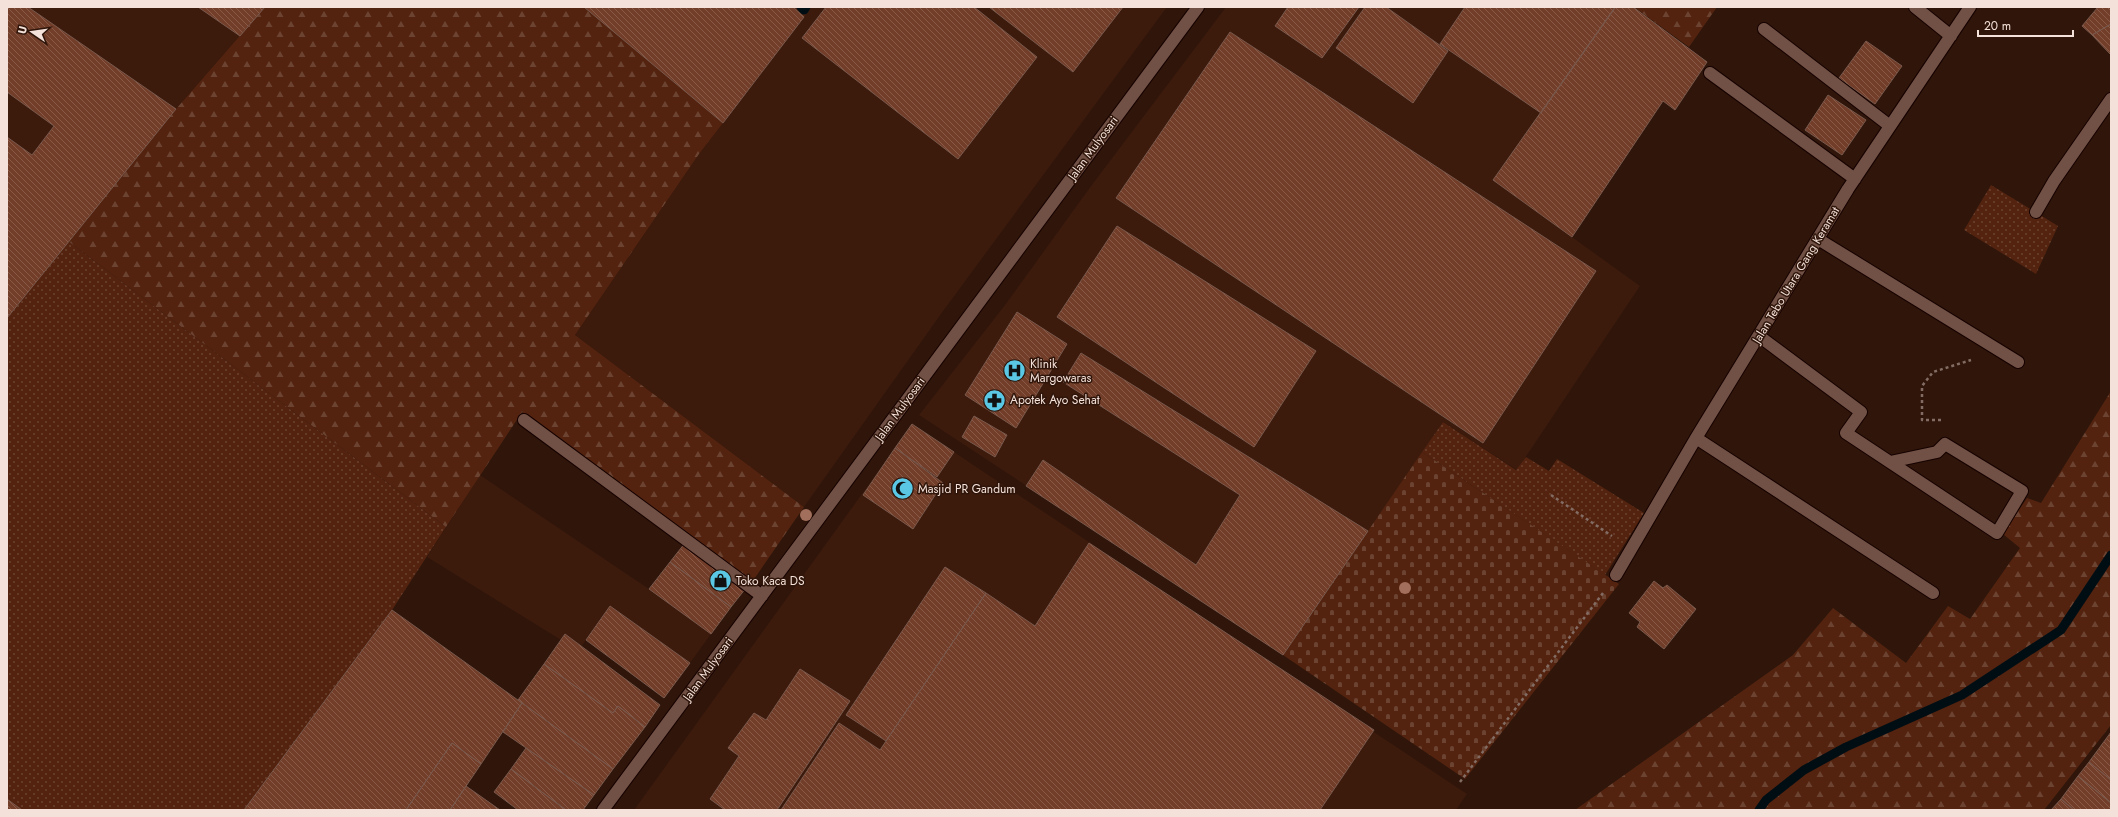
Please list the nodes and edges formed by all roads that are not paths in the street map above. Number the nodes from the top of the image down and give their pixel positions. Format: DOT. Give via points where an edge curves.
graph roads {
  1 [pos="1198,7"];
  2 [pos="1915,7"];
  3 [pos="1970,7"];
  4 [pos="1764,29"];
  5 [pos="1951,36"];
  6 [pos="1710,73"];
  7 [pos="2111,100"];
  8 [pos="1890,126"];
  9 [pos="1855,179"];
  10 [pos="2036,212"];
  11 [pos="1818,239"];
  12 [pos="1759,336"];
  13 [pos="2013,359"];
  14 [pos="524,420"];
  15 [pos="1696,438"];
  16 [pos="1890,462"];
  17 [pos="1616,575"];
  18 [pos="1933,593"];
  19 [pos="762,596"];
  20 [pos="603,810"];
  1 -- 19 [label="street, Jalan Mulyosari"];
  2 -- 5 [label="street"];
  3 -- 5 [label="street, Jalan Tebo Utara Gang Keramat"];
  4 -- 8 [label="street"];
  5 -- 8 [label="street, Jalan Tebo Utara Gang Keramat"];
  6 -- 9 [label="street"];
  7 -- 10 [label="street" via="2054,181"];
  8 -- 9 [label="street, Jalan Tebo Utara Gang Keramat"];
  9 -- 11 [label="street, Jalan Tebo Utara Gang Keramat"];
  11 -- 12 [label="street, Jalan Tebo Utara Gang Keramat"];
  11 -- 13 [label="street"];
  12 -- 15 [label="street, Jalan Tebo Utara Gang Keramat"];
  12 -- 16 [label="street" via="1861,412 1846,433"];
  14 -- 19 [label="street"];
  15 -- 17 [label="street, Jalan Tebo Utara Gang Keramat"];
  15 -- 18 [label="street"];
  16 -- 16 [label="street" via="1996,533 2022,491 1946,444 1937,452"];
  19 -- 20 [label="street, Jalan Mulyosari"];
}
